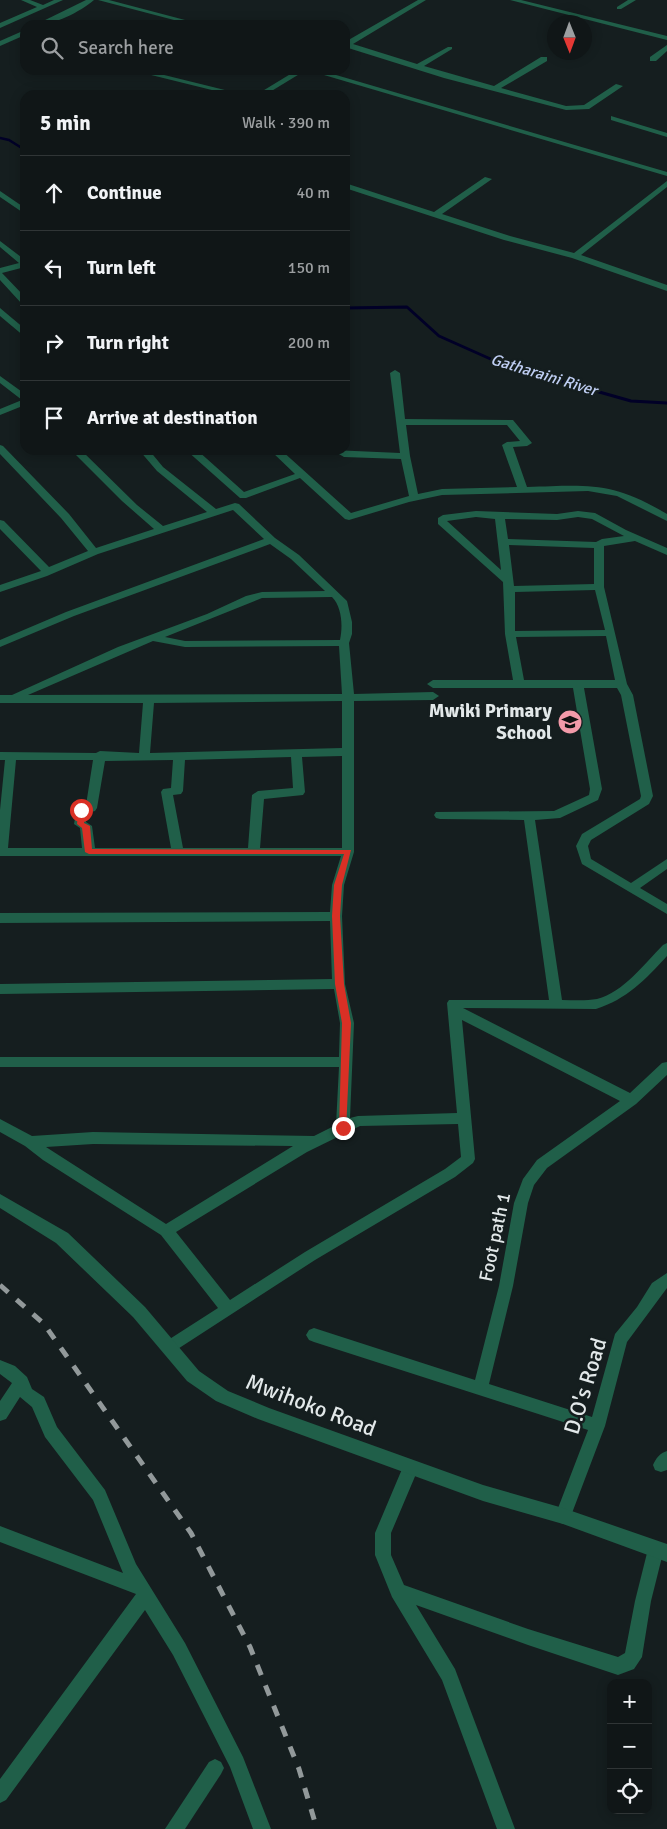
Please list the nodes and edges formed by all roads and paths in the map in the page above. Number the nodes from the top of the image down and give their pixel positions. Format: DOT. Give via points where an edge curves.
graph roads {
  1 [pos="24,0"];
  2 [pos="60,0"];
  3 [pos="91,0"];
  4 [pos="101,0"];
  5 [pos="423,0"];
  6 [pos="513,0"];
  7 [pos="633,0"];
  8 [pos="530,2"];
  9 [pos="42,7"];
  10 [pos="619,8"];
  11 [pos="569,15"];
  12 [pos="50,20"];
  13 [pos="181,20"];
  14 [pos="592,22"];
  15 [pos="0,26"];
  16 [pos="20,34"];
  17 [pos="667,38"];
  18 [pos="350,43"];
  19 [pos="0,44"];
  20 [pos="350,46"];
  21 [pos="667,47"];
  22 [pos="450,48"];
  23 [pos="544,59"];
  24 [pos="653,59"];
  25 [pos="417,67"];
  26 [pos="158,75"];
  27 [pos="294,75"];
  28 [pos="328,75"];
  29 [pos="619,86"];
  30 [pos="220,90"];
  31 [pos="268,90"];
  32 [pos="495,90"];
  33 [pos="614,118"];
  34 [pos="667,135"];
  35 [pos="667,174"];
  36 [pos="488,178"];
  37 [pos="667,183"];
  38 [pos="350,187"];
  39 [pos="0,193"];
  40 [pos="20,208"];
  41 [pos="436,214"];
  42 [pos="0,243"];
  43 [pos="575,256"];
  44 [pos="20,260"];
  45 [pos="20,265"];
  46 [pos="0,271"];
  47 [pos="0,275"];
  48 [pos="667,288"];
  49 [pos="20,297"];
  50 [pos="0,311"];
  51 [pos="20,329"];
  52 [pos="395,372"];
  53 [pos="0,379"];
  54 [pos="20,394"];
  55 [pos="20,404"];
  56 [pos="0,412"];
  57 [pos="401,422"];
  58 [pos="0,448"];
  59 [pos="350,454"];
  60 [pos="79,455"];
  61 [pos="148,455"];
  62 [pos="196,455"];
  63 [pos="281,455"];
  64 [pos="404,456"];
  65 [pos="303,474"];
  66 [pos="523,490"];
  67 [pos="414,497"];
  68 [pos="213,512"];
  69 [pos="500,516"];
  70 [pos="667,518"];
  71 [pos="0,523"];
  72 [pos="161,529"];
  73 [pos="637,538"];
  74 [pos="271,540"];
  75 [pos="504,542"];
  76 [pos="598,545"];
  77 [pos="94,552"];
  78 [pos="667,552"];
  79 [pos="48,572"];
  80 [pos="509,585"];
  81 [pos="598,586"];
  82 [pos="0,589"];
  83 [pos="334,594"];
  84 [pos="611,633"];
  85 [pos="510,634"];
  86 [pos="149,638"];
  87 [pos="344,643"];
  88 [pos="0,644"];
  89 [pos="519,683"];
  90 [pos="578,683"];
  91 [pos="433,684"];
  92 [pos="620,684"];
  93 [pos="433,696"];
  94 [pos="5,698"];
  95 [pos="347,698"];
  96 [pos="149,699"];
  97 [pos="347,752"];
  98 [pos="296,754"];
  99 [pos="100,755"];
  100 [pos="6,756"];
  101 [pos="180,756"];
  102 [pos="144,757"];
  103 [pos="440,816"];
  104 [pos="530,816"];
  105 [pos="178,851"];
  106 [pos="254,851"];
  107 [pos="1,852"];
  108 [pos="89,852"];
  109 [pos="348,852"];
  110 [pos="667,863"];
  111 [pos="632,888"];
  112 [pos="667,910"];
  113 [pos="336,916"];
  114 [pos="0,918"];
  115 [pos="667,948"];
  116 [pos="340,984"];
  117 [pos="0,988"];
  118 [pos="556,1005"];
  119 [pos="455,1010"];
  120 [pos="0,1062"];
  121 [pos="347,1062"];
  122 [pos="667,1067"];
  123 [pos="631,1100"];
  124 [pos="464,1118"];
  125 [pos="0,1125"];
  126 [pos="343,1128"];
  127 [pos="317,1141"];
  128 [pos="30,1142"];
  129 [pos="0,1200"];
  130 [pos="166,1231"];
  131 [pos="667,1278"];
  132 [pos="228,1309"];
  133 [pos="314,1335"];
  134 [pos="170,1346"];
  135 [pos="0,1367"];
  136 [pos="22,1382"];
  137 [pos="480,1389"];
  138 [pos="0,1414"];
  139 [pos="598,1426"];
  140 [pos="410,1467"];
  141 [pos="563,1516"];
  142 [pos="0,1534"];
  143 [pos="662,1551"];
  144 [pos="144,1591"];
  145 [pos="398,1591"];
  146 [pos="215,1768"];
  147 [pos="0,1794"];
  148 [pos="174,1829"];
  149 [pos="262,1829"];
  150 [pos="506,1829"];
  1 -- 9 [label="street"];
  2 -- 9 [label="street"];
  3 -- 12 [label="street"];
  4 -- 13 [label="street"];
  5 -- 18 [label="street"];
  6 -- 8 [label="street"];
  7 -- 10 [label="street"];
  8 -- 11 [label="street"];
  9 -- 15 [label="street"];
  14 -- 17 [label="street"];
  16 -- 19 [label="street"];
  20 -- 25 [label="street"];
  21 -- 24 [label="street"];
  22 -- 25 [label="street"];
  23 -- 32 [label="street"];
  25 -- 32 [label="street"];
  26 -- 30 [label="street"];
  27 -- 31 [label="street"];
  28 -- 35 [label="street"];
  29 -- 32 [label="street" via="580,109"];
  33 -- 34 [label="street" via="659,129"];
  36 -- 41 [label="street"];
  37 -- 43 [label="street"];
  38 -- 41 [label="street"];
  39 -- 40 [label="street"];
  41 -- 43 [label="street"];
  42 -- 44 [label="street"];
  43 -- 48 [label="street"];
  45 -- 46 [label="street"];
  47 -- 49 [label="street"];
  50 -- 51 [label="street"];
  52 -- 57 [label="street"];
  53 -- 54 [label="street"];
  55 -- 56 [label="street"];
  57 -- 64 [label="street"];
  57 -- 66 [label="street" via="510,422 527,443 507,445"];
  58 -- 77 [label="street" via="65,516"];
  59 -- 64 [label="street"];
  60 -- 72 [label="street" via="136,510"];
  61 -- 68 [label="street" via="160,469"];
  62 -- 65 [label="street" via="243,496"];
  63 -- 65 [label="street"];
  64 -- 67 [label="street"];
  65 -- 67 [label="street" via="349,517"];
  66 -- 67 [label="street" via="442,492"];
  66 -- 70 [label="street" via="603,489 632,496"];
  68 -- 72 [label="street"];
  68 -- 74 [label="street" via="235,506"];
  69 -- 73 [label="street" via="594,516"];
  69 -- 75 [label="street"];
  69 -- 80 [label="street" via="457,515 442,520"];
  71 -- 79 [label="street"];
  72 -- 77 [label="street"];
  73 -- 76 [label="street"];
  73 -- 78 [label="street"];
  74 -- 83 [label="street" via="295,557"];
  74 -- 88 [label="street" via="70,614"];
  75 -- 76 [label="street"];
  75 -- 80 [label="street"];
  76 -- 81 [label="street"];
  77 -- 79 [label="street"];
  79 -- 82 [label="street"];
  80 -- 81 [label="street"];
  80 -- 85 [label="street"];
  81 -- 84 [label="street"];
  83 -- 86 [label="street" via="262,595"];
  83 -- 87 [label="street" via="346,610 347,638"];
  84 -- 85 [label="street"];
  84 -- 92 [label="street"];
  85 -- 89 [label="street"];
  86 -- 87 [label="street" via="185,644"];
  86 -- 94 [label="street"];
  87 -- 95 [label="street"];
  89 -- 90 [label="street"];
  89 -- 91 [label="street"];
  90 -- 92 [label="street"];
  90 -- 104 [label="street" via="596,789 594,797 556,815"];
  92 -- 111 [label="street" via="627,695 647,796 645,801 586,837 582,846 586,861"];
  93 -- 95 [label="street"];
  94 -- 96 [label="street"];
  95 -- 96 [label="street"];
  95 -- 97 [label="street"];
  96 -- 102 [label="street"];
  97 -- 98 [label="street"];
  97 -- 109 [label="street"];
  98 -- 101 [label="street"];
  98 -- 106 [label="street" via="299,792 258,795"];
  99 -- 100 [label="street"];
  99 -- 102 [label="street"];
  99 -- 108 [label="street" via="91,808 81,810 80,824 86,826"];
  100 -- 107 [label="street"];
  101 -- 102 [label="street"];
  101 -- 105 [label="street" via="177,791 167,792"];
  103 -- 104 [label="street"];
  104 -- 118 [label="street"];
  105 -- 106 [label="street"];
  105 -- 108 [label="street"];
  106 -- 109 [label="street"];
  107 -- 108 [label="street"];
  109 -- 113 [label="street" via="338,885"];
  110 -- 111 [label="street"];
  111 -- 112 [label="street"];
  113 -- 114 [label="street"];
  113 -- 116 [label="street"];
  115 -- 118 [label="street" via="631,985 609,999 595,1004"];
  116 -- 117 [label="street"];
  116 -- 121 [label="street"];
  118 -- 119 [label="street" via="454,1003"];
  119 -- 123 [label="street"];
  119 -- 124 [label="street"];
  120 -- 121 [label="street"];
  121 -- 126 [label="street"];
  122 -- 123 [label="street, Foot path 1"];
  123 -- 137 [label="street, Foot path 1" via="542,1164 528,1183"];
  124 -- 126 [label="street" via="358,1121"];
  124 -- 132 [label="street" via="468,1159 465,1163"];
  125 -- 128 [label="street"];
  126 -- 127 [label="street"];
  127 -- 128 [label="street" via="93,1138"];
  127 -- 130 [label="street"];
  128 -- 130 [label="street"];
  129 -- 134 [label="street, Mwihoko Road" via="62,1238"];
  130 -- 132 [label="street"];
  131 -- 139 [label="street, D.O's Road" via="620,1339"];
  132 -- 134 [label="street"];
  133 -- 137 [label="street"];
  134 -- 140 [label="street, Mwihoko Road" via="193,1376 222,1396"];
  135 -- 136 [label="street"];
  136 -- 138 [label="street"];
  136 -- 144 [label="street" via="26,1393 38,1402 51,1432 99,1495 130,1569"];
  137 -- 139 [label="street"];
  139 -- 141 [label="street, D.O's Road"];
  140 -- 141 [label="street, Mwihoko Road"];
  140 -- 145 [label="street" via="383,1533 383,1555"];
  141 -- 143 [label="street, Mwihoko Road"];
  142 -- 144 [label="street"];
  143 -- 145 [label="street" via="643,1601 633,1657 628,1663 618,1666"];
  144 -- 147 [label="street"];
  144 -- 149 [label="street" via="237,1763"];
  145 -- 150 [label="street" via="449,1675"];
  146 -- 148 [label="street"];
}
